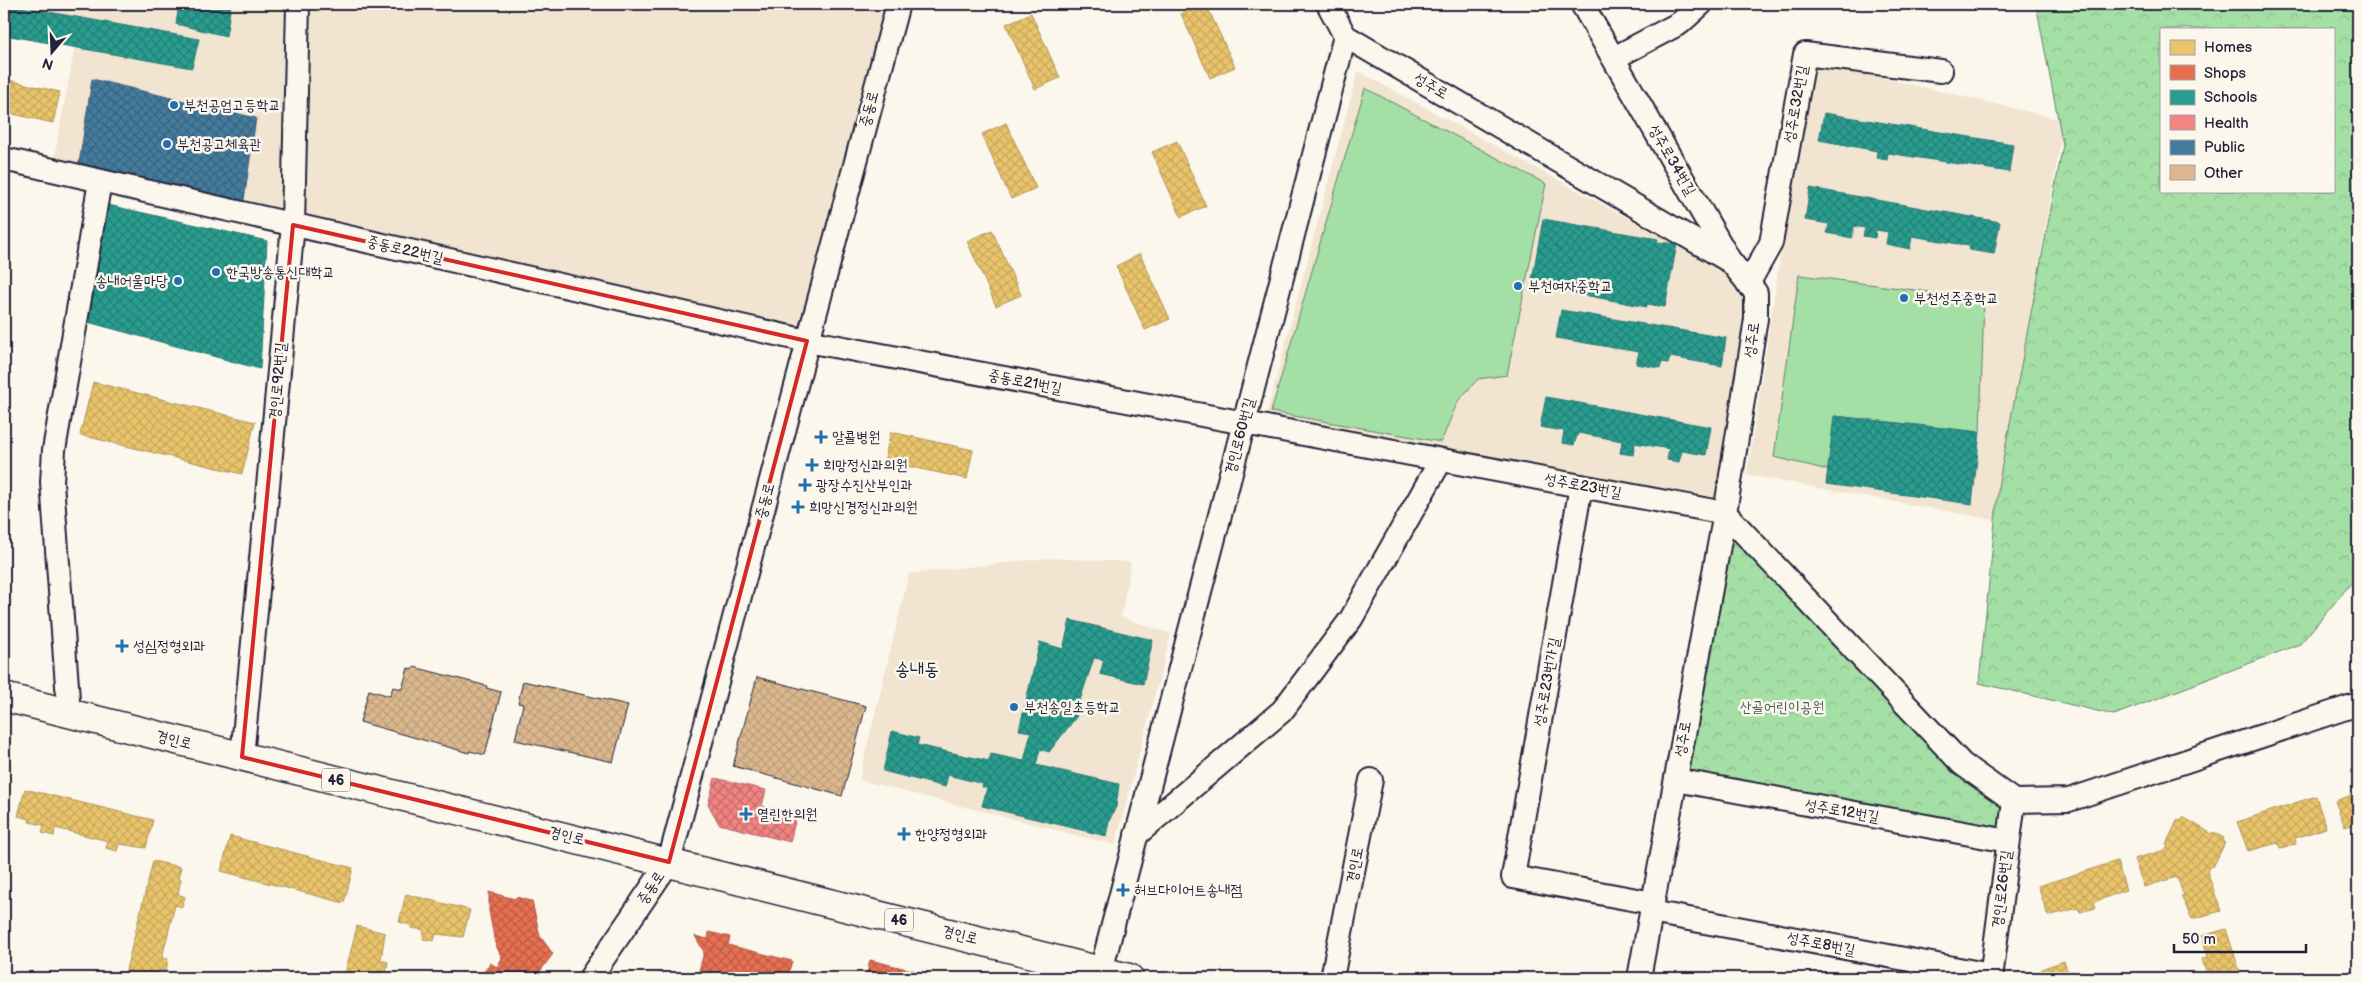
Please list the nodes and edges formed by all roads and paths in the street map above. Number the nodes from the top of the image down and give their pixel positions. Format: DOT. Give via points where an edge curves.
graph roads {
  1 [pos="298,4"];
  2 [pos="898,4"];
  3 [pos="1328,4"];
  4 [pos="1582,4"];
  5 [pos="1701,4"];
  6 [pos="1345,36"];
  7 [pos="1614,58"];
  8 [pos="1941,71"];
  9 [pos="4,160"];
  10 [pos="100,181"];
  11 [pos="293,225"];
  12 [pos="1730,262"];
  13 [pos="1748,284"];
  14 [pos="807,341"];
  15 [pos="1244,423"];
  16 [pos="1441,460"];
  17 [pos="1581,486"];
  18 [pos="1725,513"];
  19 [pos="4,696"];
  20 [pos="2358,704"];
  21 [pos="68,713"];
  22 [pos="242,757"];
  23 [pos="1371,780"];
  24 [pos="1676,780"];
  25 [pos="2014,801"];
  26 [pos="1136,835"];
  27 [pos="2008,842"];
  28 [pos="669,862"];
  29 [pos="1652,907"];
  30 [pos="1100,971"];
  31 [pos="1991,977"];
  32 [pos="590,978"];
  33 [pos="1130,978"];
  34 [pos="1332,978"];
  35 [pos="1639,978"];
  1 -- 11 [label="street, 경인로92번길"];
  2 -- 14 [label="street, 중동로"];
  3 -- 6 [label="street"];
  4 -- 7 [label="street, 성주로34번길"];
  5 -- 7 [label="street" via="1680,24"];
  6 -- 12 [label="street, 성주로"];
  6 -- 15 [label="street, 경인로60번길"];
  7 -- 12 [label="street, 성주로34번길"];
  8 -- 13 [label="street, 성주로32번길" via="1805,54 1771,243"];
  9 -- 10 [label="street, 중동로22번길"];
  10 -- 11 [label="street, 중동로22번길"];
  10 -- 21 [label="street" via="53,466"];
  11 -- 14 [label="street, 중동로22번길"];
  11 -- 22 [label="street, 경인로92번길"];
  12 -- 13 [label="street, 성주로"];
  13 -- 18 [label="street, 성주로" via="1756,293 1756,319"];
  14 -- 15 [label="street, 중동로21번길"];
  14 -- 28 [label="street, 중동로"];
  15 -- 16 [label="street, 성주로23번길"];
  15 -- 26 [label="street, 경인로60번길"];
  16 -- 17 [label="street, 성주로23번길"];
  16 -- 26 [label="street" via="1351,619 1282,711"];
  17 -- 18 [label="street, 성주로23번길"];
  17 -- 29 [label="street, 성주로23번가길" via="1513,878"];
  18 -- 24 [label="street, 성주로"];
  18 -- 25 [label="street" via="1962,764"];
  19 -- 21 [label="main road, 경인로 / 46"];
  20 -- 25 [label="street" via="2069,800"];
  21 -- 22 [label="main road, 경인로 / 46"];
  22 -- 28 [label="main road, 경인로 / 46"];
  23 -- 34 [label="street, 경인로"];
  24 -- 27 [label="street, 성주로12번길"];
  24 -- 29 [label="street, 성주로"];
  25 -- 27 [label="street, 경인로26번길"];
  26 -- 30 [label="street, 경인로60번길"];
  27 -- 31 [label="street, 경인로26번길"];
  28 -- 30 [label="main road, 경인로 / 46"];
  28 -- 32 [label="street, 중동로"];
  29 -- 31 [label="street, 성주로8번길"];
  29 -- 35 [label="street, 성주로"];
  30 -- 33 [label="main road, 경인로 / 46"];
}
